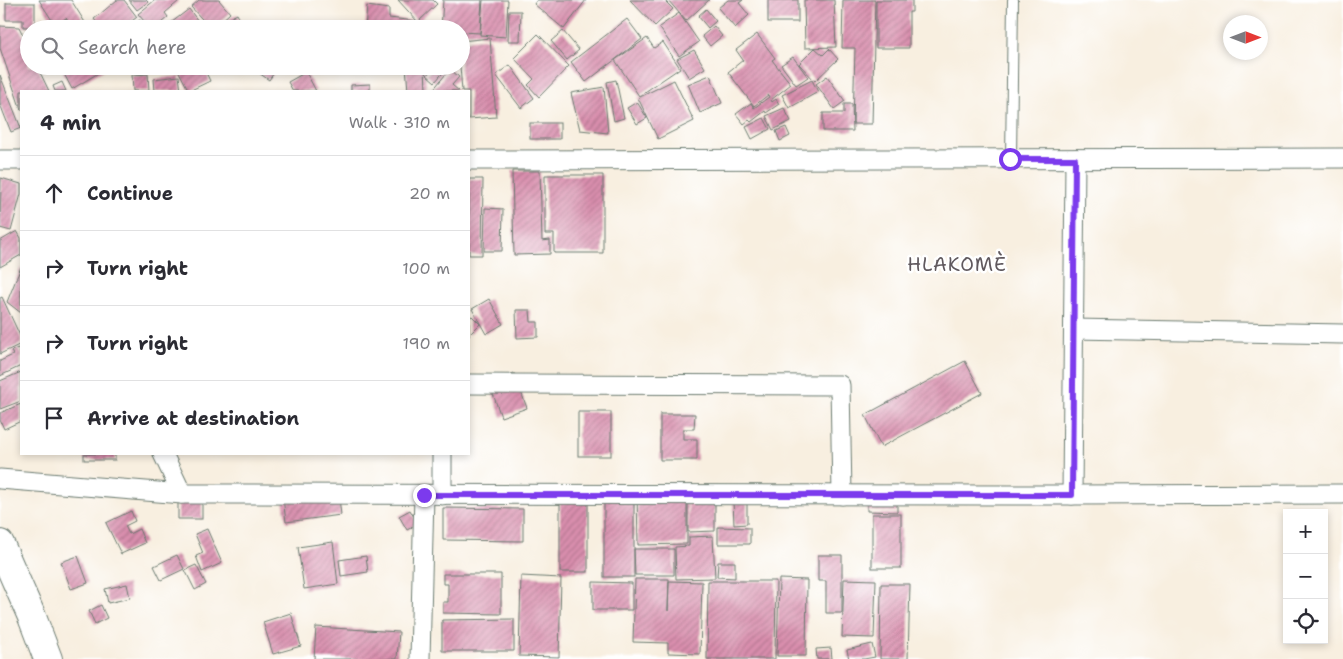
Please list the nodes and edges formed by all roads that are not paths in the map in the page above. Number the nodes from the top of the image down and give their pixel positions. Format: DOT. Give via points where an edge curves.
graph roads {
  1 [pos="1013,0"];
  2 [pos="1343,158"];
  3 [pos="1010,159"];
  4 [pos="1075,159"];
  5 [pos="0,160"];
  6 [pos="20,160"];
  7 [pos="470,160"];
  8 [pos="1074,329"];
  9 [pos="1343,334"];
  10 [pos="470,384"];
  11 [pos="163,455"];
  12 [pos="442,455"];
  13 [pos="0,479"];
  14 [pos="182,494"];
  15 [pos="1343,494"];
  16 [pos="433,495"];
  17 [pos="842,495"];
  18 [pos="1072,495"];
  19 [pos="0,544"];
  20 [pos="48,659"];
  21 [pos="420,659"];
  1 -- 3 [label="lane"];
  2 -- 4 [label="street"];
  3 -- 4 [label="street"];
  3 -- 7 [label="street"];
  4 -- 8 [label="street"];
  5 -- 6 [label="street"];
  8 -- 9 [label="street"];
  8 -- 18 [label="street"];
  10 -- 17 [label="street" via="840,385"];
  11 -- 14 [label="street"];
  12 -- 16 [label="street"];
  13 -- 14 [label="street"];
  14 -- 16 [label="street"];
  15 -- 18 [label="street"];
  16 -- 17 [label="street"];
  16 -- 21 [label="street"];
  17 -- 18 [label="street"];
  19 -- 20 [label="main road"];
}
